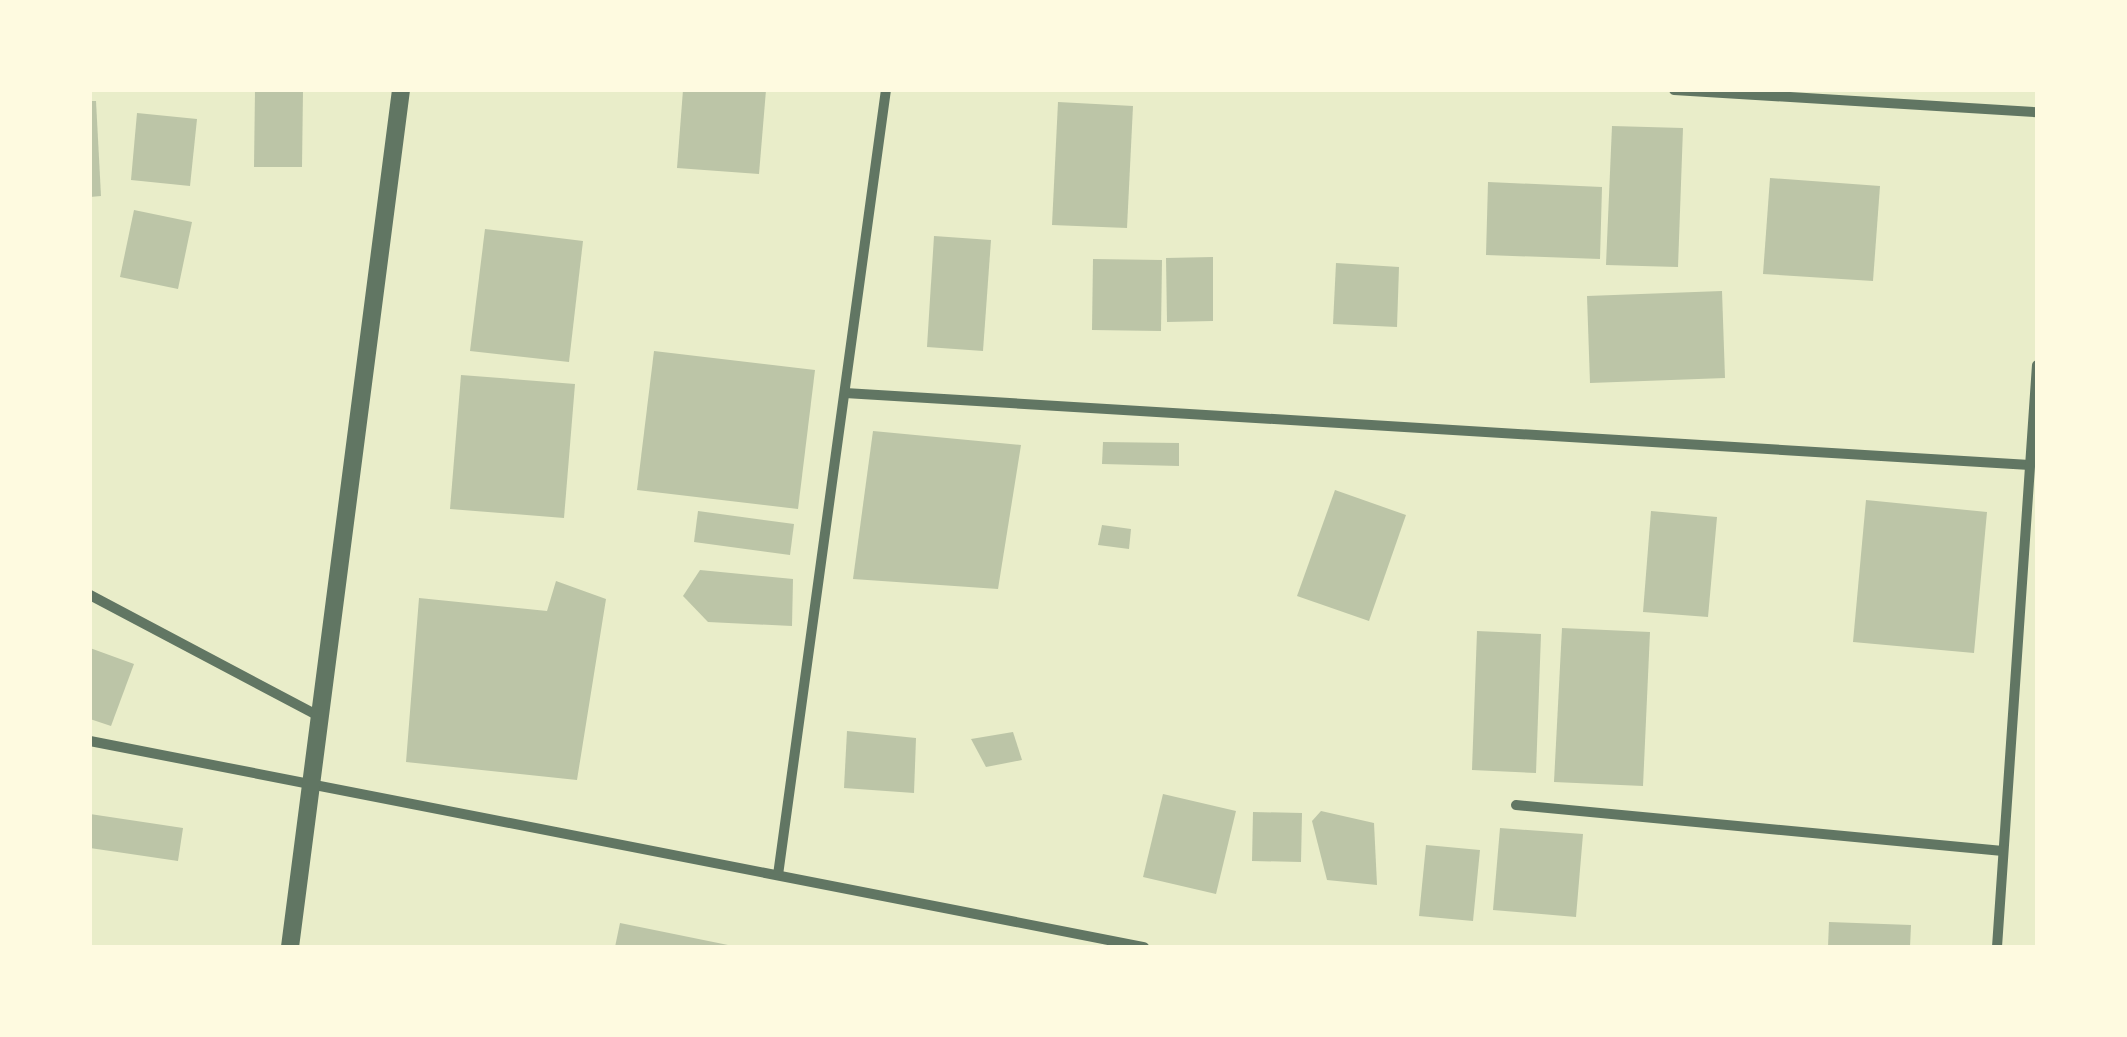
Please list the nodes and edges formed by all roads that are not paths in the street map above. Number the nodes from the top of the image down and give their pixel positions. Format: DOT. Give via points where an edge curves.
graph roads {
  1 [pos="401,90"];
  2 [pos="886,90"];
  3 [pos="1674,90"];
  4 [pos="2037,112"];
  5 [pos="2037,365"];
  6 [pos="845,393"];
  7 [pos="2030,465"];
  8 [pos="90,595"];
  9 [pos="319,716"];
  10 [pos="90,742"];
  11 [pos="311,784"];
  12 [pos="1516,806"];
  13 [pos="2004,851"];
  14 [pos="778,874"];
  15 [pos="290,947"];
  16 [pos="1144,947"];
  17 [pos="1997,947"];
  1 -- 9 [label="street"];
  2 -- 6 [label="street"];
  3 -- 4 [label="street"];
  5 -- 7 [label="street"];
  6 -- 7 [label="street"];
  6 -- 14 [label="street"];
  7 -- 13 [label="street"];
  8 -- 9 [label="street"];
  9 -- 11 [label="street"];
  10 -- 11 [label="street"];
  11 -- 14 [label="street"];
  11 -- 15 [label="street"];
  12 -- 13 [label="street"];
  13 -- 17 [label="street"];
  14 -- 16 [label="street"];
}
